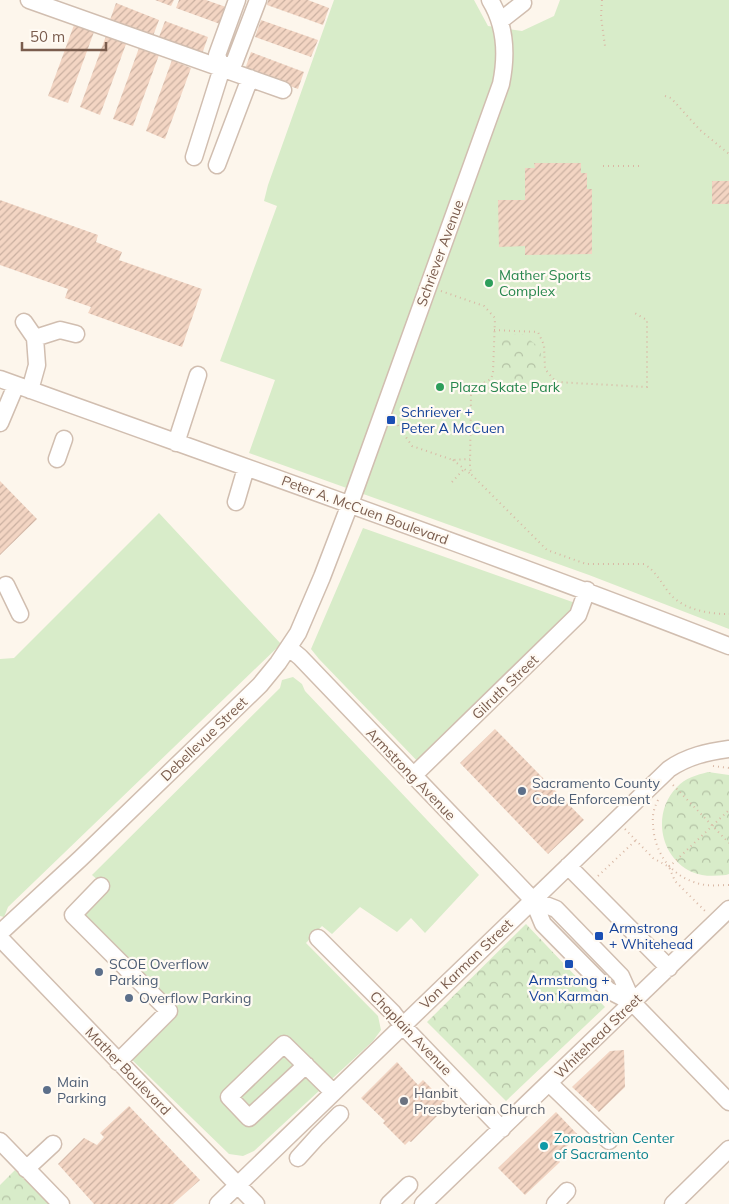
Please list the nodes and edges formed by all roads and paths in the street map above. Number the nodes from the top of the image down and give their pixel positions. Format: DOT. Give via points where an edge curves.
graph roads {
  1 [pos="29,0"];
  2 [pos="238,0"];
  3 [pos="490,0"];
  4 [pos="602,0"];
  5 [pos="257,3"];
  6 [pos="523,3"];
  7 [pos="500,21"];
  8 [pos="226,32"];
  9 [pos="243,39"];
  10 [pos="605,46"];
  11 [pos="222,68"];
  12 [pos="250,78"];
  13 [pos="283,90"];
  14 [pos="665,96"];
  15 [pos="729,154"];
  16 [pos="194,157"];
  17 [pos="217,165"];
  18 [pos="603,166"];
  19 [pos="639,166"];
  20 [pos="441,291"];
  21 [pos="633,312"];
  22 [pos="24,322"];
  23 [pos="494,330"];
  24 [pos="76,334"];
  25 [pos="35,338"];
  26 [pos="198,375"];
  27 [pos="15,385"];
  28 [pos="395,422"];
  29 [pos="0,423"];
  30 [pos="64,439"];
  31 [pos="176,443"];
  32 [pos="57,459"];
  33 [pos="470,459"];
  34 [pos="453,460"];
  35 [pos="246,468"];
  36 [pos="464,469"];
  37 [pos="472,475"];
  38 [pos="452,482"];
  39 [pos="236,502"];
  40 [pos="350,504"];
  41 [pos="6,585"];
  42 [pos="587,590"];
  43 [pos="20,614"];
  44 [pos="729,614"];
  45 [pos="729,646"];
  46 [pos="289,648"];
  47 [pos="729,749"];
  48 [pos="711,759"];
  49 [pos="729,759"];
  50 [pos="729,768"];
  51 [pos="413,776"];
  52 [pos="671,783"];
  53 [pos="660,796"];
  54 [pos="729,810"];
  55 [pos="712,826"];
  56 [pos="624,827"];
  57 [pos="636,840"];
  58 [pos="729,843"];
  59 [pos="568,866"];
  60 [pos="669,867"];
  61 [pos="603,871"];
  62 [pos="729,885"];
  63 [pos="101,886"];
  64 [pos="533,900"];
  65 [pos="729,909"];
  66 [pos="705,911"];
  67 [pos="0,933"];
  68 [pos="0,938"];
  69 [pos="318,938"];
  70 [pos="669,968"];
  71 [pos="633,1003"];
  72 [pos="402,1025"];
  73 [pos="118,1062"];
  74 [pos="306,1065"];
  75 [pos="549,1083"];
  76 [pos="333,1092"];
  77 [pos="729,1102"];
  78 [pos="340,1114"];
  79 [pos="302,1122"];
  80 [pos="502,1128"];
  81 [pos="317,1136"];
  82 [pos="0,1141"];
  83 [pos="609,1141"];
  84 [pos="53,1144"];
  85 [pos="729,1149"];
  86 [pos="298,1158"];
  87 [pos="26,1169"];
  88 [pos="238,1185"];
  89 [pos="409,1185"];
  90 [pos="567,1191"];
  91 [pos="434,1201"];
  92 [pos="61,1204"];
  93 [pos="218,1204"];
  94 [pos="256,1204"];
  95 [pos="389,1204"];
  96 [pos="555,1204"];
  97 [pos="673,1204"];
  1 -- 11 [label="street"];
  2 -- 5 [label="street"];
  2 -- 8 [label="street"];
  3 -- 7 [label="street, Schriever Avenue"];
  4 -- 10 [label="path" via="600,17"];
  5 -- 9 [label="street"];
  6 -- 7 [label="street"];
  7 -- 40 [label="street, Schriever Avenue" via="505,49 500,84"];
  8 -- 9 [label="street"];
  8 -- 11 [label="street" via="217,55"];
  9 -- 11 [label="street" via="234,64"];
  11 -- 12 [label="street"];
  11 -- 16 [label="street"];
  12 -- 13 [label="street"];
  12 -- 17 [label="street"];
  14 -- 15 [label="path" via="671,98 700,130"];
  18 -- 19 [label="path"];
  20 -- 23 [label="path" via="484,306 495,318"];
  21 -- 23 [label="path" via="647,320 647,387 556,382 545,369 544,345 538,332"];
  22 -- 25 [label="street"];
  23 -- 33 [label="path" via="491,379 471,393"];
  24 -- 25 [label="street" via="60,330"];
  25 -- 27 [label="street" via="37,365"];
  26 -- 31 [label="street"];
  27 -- 29 [label="street"];
  27 -- 31 [label="street, Peter A. McCuen Boulevard"];
  28 -- 34 [label="path" via="412,446"];
  30 -- 32 [label="street"];
  31 -- 35 [label="street, Peter A. McCuen Boulevard"];
  33 -- 34 [label="path"];
  33 -- 37 [label="path"];
  34 -- 36 [label="path"];
  35 -- 39 [label="street"];
  35 -- 40 [label="street, Peter A. McCuen Boulevard"];
  36 -- 37 [label="path"];
  36 -- 38 [label="path"];
  37 -- 44 [label="path" via="547,550 586,564 644,564 652,569 670,595 684,604 708,613"];
  40 -- 42 [label="street, Peter A. McCuen Boulevard"];
  40 -- 46 [label="street, Debellevue Street" via="308,612"];
  41 -- 43 [label="street"];
  42 -- 45 [label="street, Peter A. McCuen Boulevard"];
  42 -- 51 [label="street, Gilruth Street" via="578,615"];
  46 -- 51 [label="street, Armstrong Avenue"];
  46 -- 67 [label="street, Debellevue Street" via="260,685"];
  47 -- 48 [label="street, Von Karman Street"];
  48 -- 49 [label="street"];
  48 -- 50 [label="path"];
  48 -- 59 [label="street, Von Karman Street" via="687,758 669,769"];
  51 -- 64 [label="street, Armstrong Avenue"];
  52 -- 55 [label="path"];
  53 -- 60 [label="path" via="653,811 653,826 658,849"];
  54 -- 55 [label="path"];
  55 -- 58 [label="path"];
  55 -- 60 [label="path"];
  56 -- 57 [label="path"];
  57 -- 60 [label="path" via="653,858"];
  57 -- 61 [label="path"];
  59 -- 64 [label="street, Von Karman Street"];
  59 -- 70 [label="street"];
  60 -- 62 [label="path" via="685,879 706,885"];
  60 -- 66 [label="path" via="675,881"];
  63 -- 73 [label="street" via="72,915 169,1011"];
  64 -- 71 [label="street, Armstrong Avenue" via="556,909 621,976"];
  64 -- 72 [label="street, Von Karman Street"];
  65 -- 70 [label="street, Whitehead Street"];
  68 -- 73 [label="street, Mather Boulevard"];
  69 -- 72 [label="street, Chaplain Avenue"];
  70 -- 71 [label="street, Whitehead Street"];
  71 -- 75 [label="street, Whitehead Street"];
  71 -- 77 [label="street, Armstrong Avenue"];
  72 -- 76 [label="street, Von Karman Street"];
  72 -- 80 [label="street, Chaplain Avenue"];
  73 -- 88 [label="street, Mather Boulevard"];
  74 -- 74 [label="street" via="284,1044 229,1097 249,1118"];
  74 -- 76 [label="street"];
  75 -- 80 [label="street, Whitehead Street"];
  75 -- 83 [label="street"];
  76 -- 79 [label="street, Von Karman Street"];
  78 -- 81 [label="street"];
  79 -- 81 [label="street"];
  79 -- 88 [label="street, Von Karman Street"];
  80 -- 91 [label="street, Whitehead Street"];
  81 -- 86 [label="street"];
  82 -- 87 [label="street"];
  84 -- 87 [label="street"];
  85 -- 97 [label="street" via="694,1173"];
  87 -- 92 [label="street"];
  88 -- 93 [label="street, Von Karman Street"];
  88 -- 94 [label="street, Mather Boulevard"];
  89 -- 95 [label="street"];
  90 -- 96 [label="street"];
}
